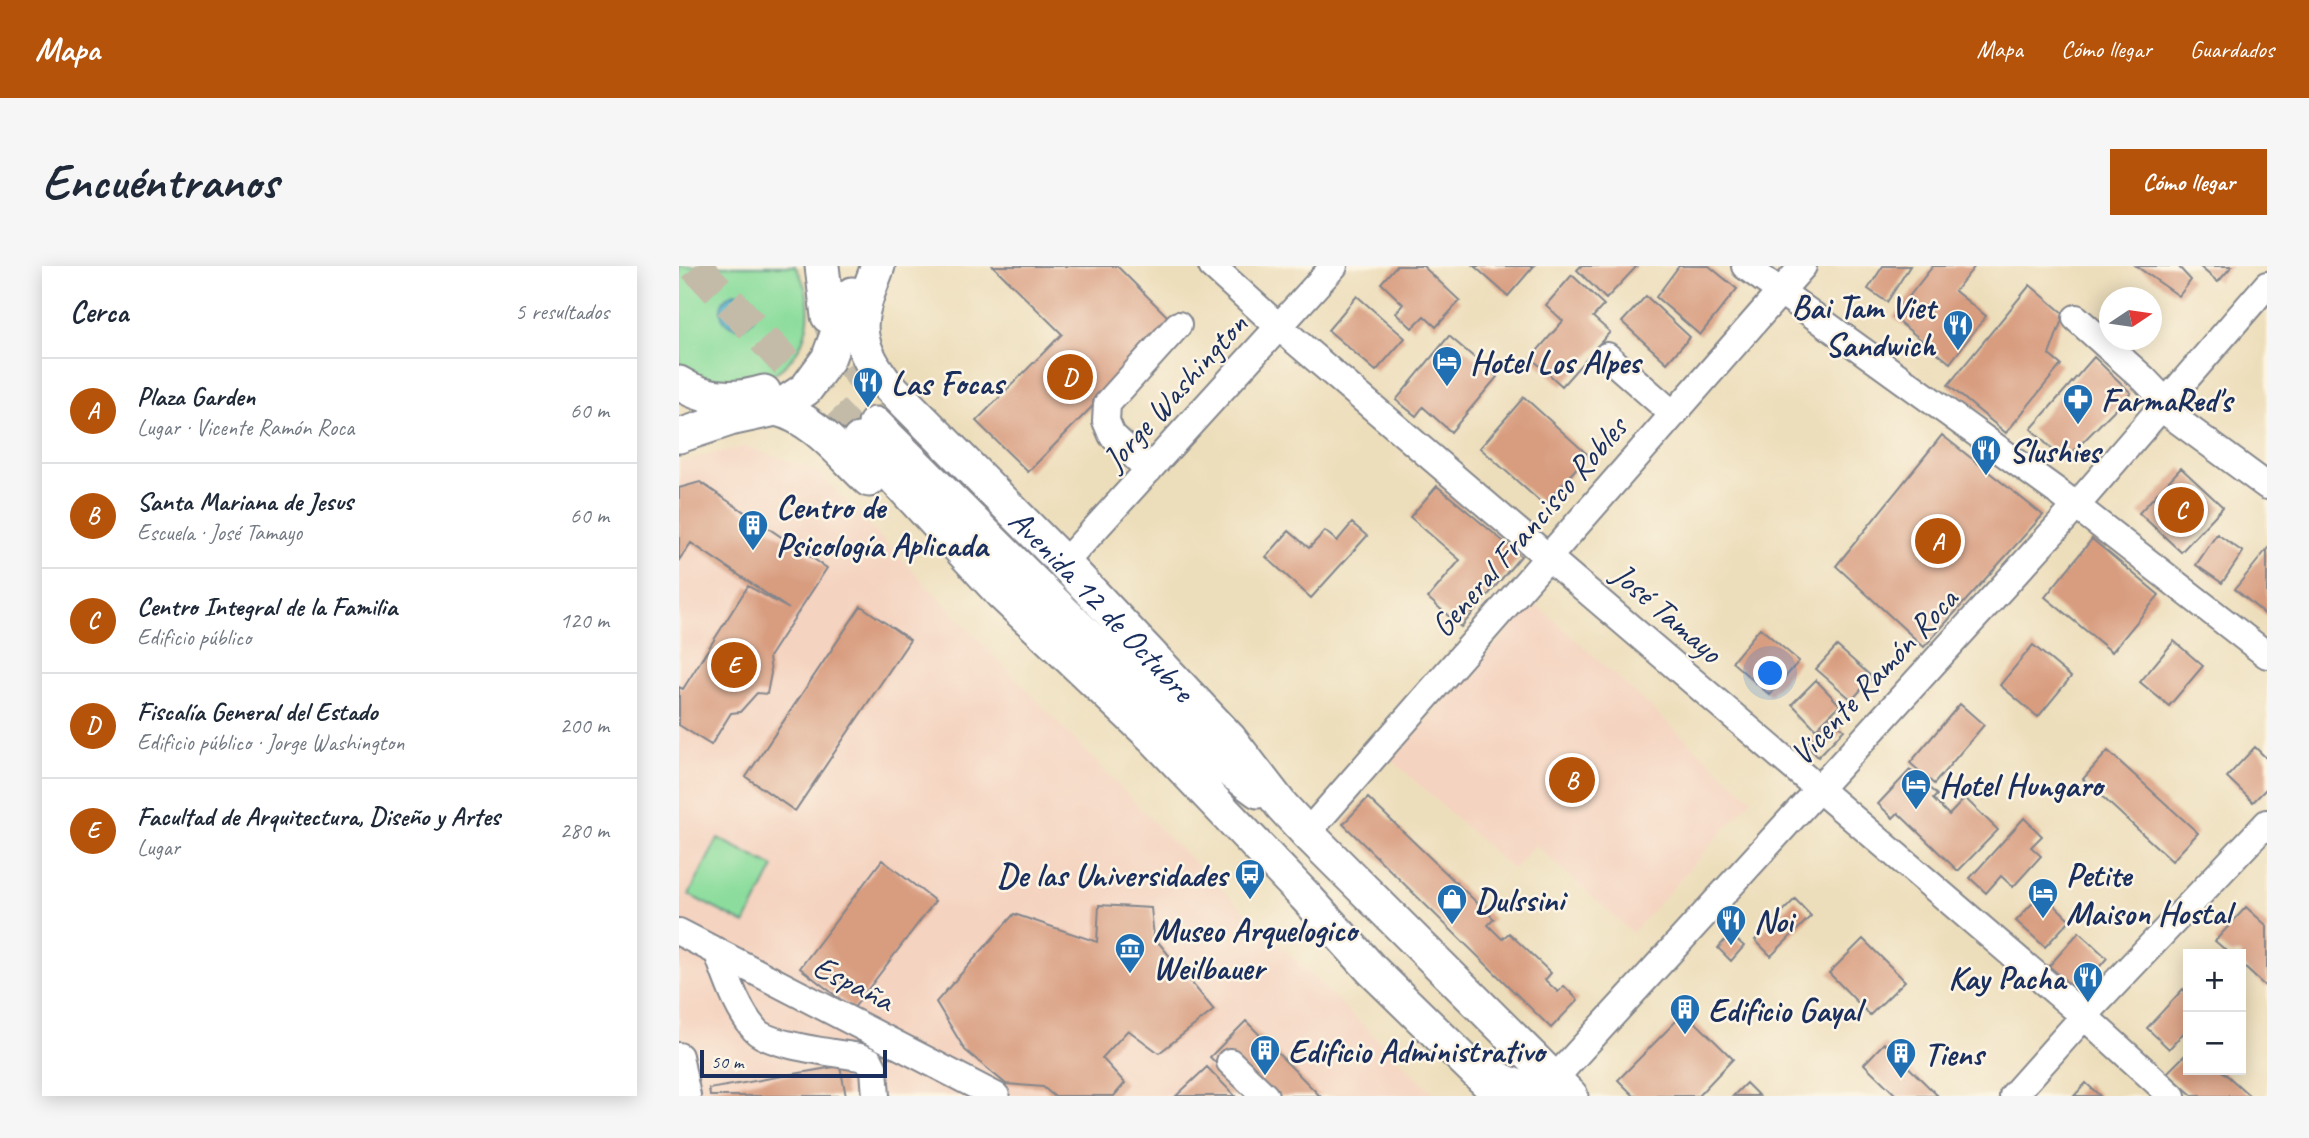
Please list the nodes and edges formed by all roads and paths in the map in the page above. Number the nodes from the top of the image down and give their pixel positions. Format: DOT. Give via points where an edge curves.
graph roads {
  1 [pos="822,266"];
  2 [pos="865,266"];
  3 [pos="878,266"];
  4 [pos="1212,266"];
  5 [pos="1334,266"];
  6 [pos="1745,266"];
  7 [pos="1803,266"];
  8 [pos="2267,285"];
  9 [pos="1780,292"];
  10 [pos="828,316"];
  11 [pos="2076,318"];
  12 [pos="1178,325"];
  13 [pos="1279,327"];
  14 [pos="1607,356"];
  15 [pos="828,359"];
  16 [pos="679,383"];
  17 [pos="2163,405"];
  18 [pos="776,409"];
  19 [pos="1673,414"];
  20 [pos="679,436"];
  21 [pos="1149,470"];
  22 [pos="2267,486"];
  23 [pos="2076,506"];
  24 [pos="1548,556"];
  25 [pos="1064,563"];
  26 [pos="2267,655"];
  27 [pos="1153,737"];
  28 [pos="1818,788"];
  29 [pos="1281,806"];
  30 [pos="2267,823"];
  31 [pos="1307,833"];
  32 [pos="679,932"];
  33 [pos="717,951"];
  34 [pos="2084,1016"];
  35 [pos="1455,1051"];
  36 [pos="679,1055"];
  37 [pos="1230,1062"];
  38 [pos="1563,1088"];
  39 [pos="687,1096"];
  40 [pos="876,1096"];
  41 [pos="996,1096"];
  42 [pos="1265,1096"];
  43 [pos="1501,1096"];
  44 [pos="2013,1096"];
  45 [pos="2172,1096"];
  1 -- 10 [label="main road"];
  2 -- 15 [label="main road"];
  3 -- 25 [label="main road, Avenida 12 de Octubre" via="861,327 869,360"];
  4 -- 13 [label="street, José Tamayo"];
  5 -- 13 [label="street, Jorge Washington"];
  6 -- 9 [label="street"];
  7 -- 9 [label="street, General Francisco Robles"];
  8 -- 17 [label="street, Vicente Ramón Roca"];
  9 -- 19 [label="street, General Francisco Robles"];
  9 -- 23 [label="street"];
  11 -- 17 [label="street" via="2144,379"];
  12 -- 21 [label="street" via="1107,404 1105,421 1112,435"];
  13 -- 21 [label="street, Jorge Washington"];
  13 -- 24 [label="street, José Tamayo"];
  14 -- 19 [label="street"];
  15 -- 16 [label="main road" via="786,385 741,398 701,395"];
  15 -- 18 [label="main road" via="806,389"];
  17 -- 22 [label="street"];
  17 -- 23 [label="street, Vicente Ramón Roca"];
  18 -- 20 [label="main road"];
  18 -- 27 [label="main road, Avenida 12 de Octubre" via="810,424 1103,704"];
  19 -- 24 [label="street, General Francisco Robles"];
  21 -- 25 [label="street, Jorge Washington"];
  23 -- 26 [label="street"];
  23 -- 28 [label="street, Vicente Ramón Roca"];
  24 -- 28 [label="street, José Tamayo"];
  24 -- 31 [label="street, General Francisco Robles"];
  25 -- 29 [label="main road, Avenida 12 de Octubre" via="1230,739"];
  27 -- 29 [label="main road, Avenida 12 de Octubre" via="1001,593 875,425 1210,740 1233,775"];
  27 -- 35 [label="main road, Avenida 12 de Octubre" via="1372,970"];
  28 -- 34 [label="street, José Tamayo"];
  28 -- 38 [label="street, Vicente Ramón Roca"];
  29 -- 31 [label="main road, Avenida 12 de Octubre"];
  30 -- 34 [label="street"];
  31 -- 38 [label="main road, Avenida 12 de Octubre"];
  32 -- 33 [label="street, España"];
  33 -- 40 [label="street" via="739,1006 757,1032 777,1042 870,1061"];
  33 -- 41 [label="street, España"];
  34 -- 44 [label="street"];
  34 -- 45 [label="street, José Tamayo"];
  35 -- 38 [label="main road" via="1520,1090"];
  35 -- 43 [label="main road, Avenida 12 de Octubre"];
  36 -- 39 [label="street"];
  37 -- 42 [label="street"];
}
